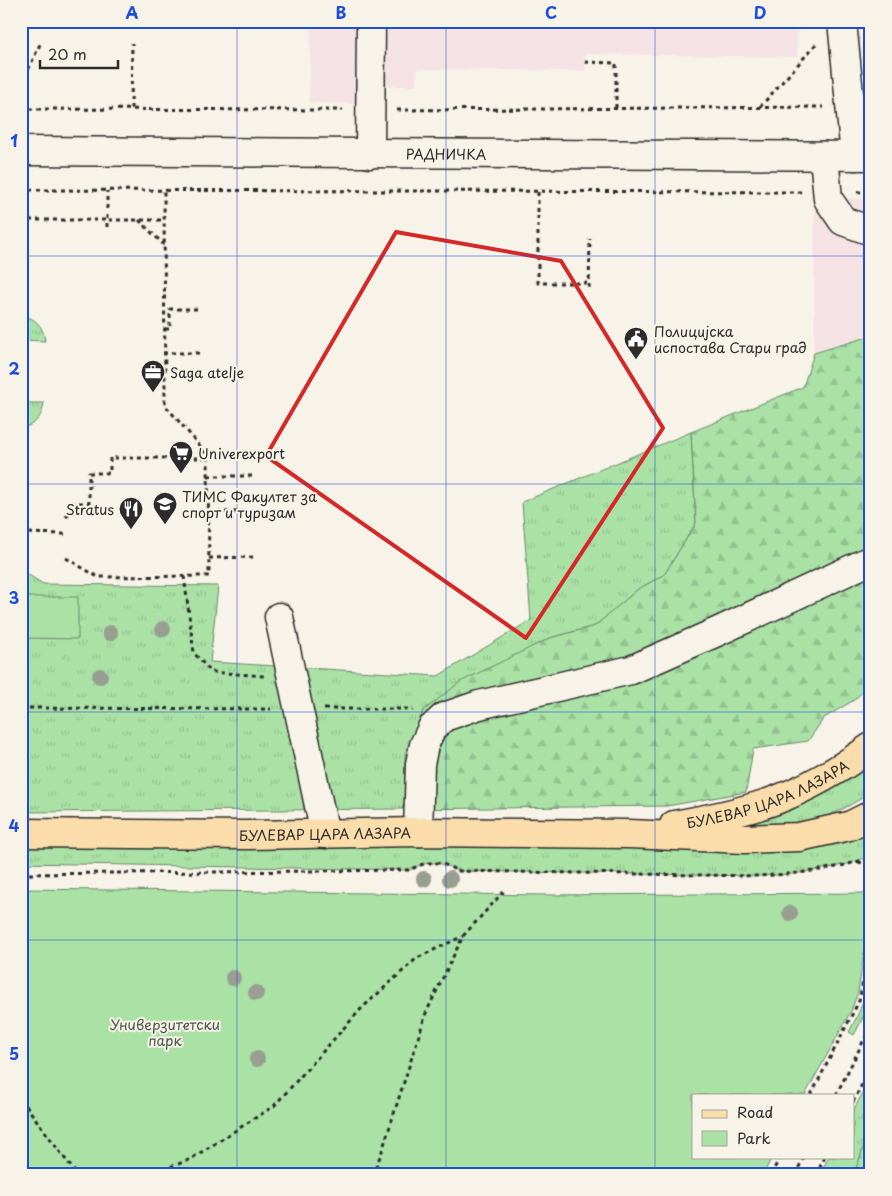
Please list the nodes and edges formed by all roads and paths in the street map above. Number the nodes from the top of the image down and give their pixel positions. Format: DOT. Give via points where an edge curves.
graph roads {
  1 [pos="371,21"];
  2 [pos="842,21"];
  3 [pos="21,37"];
  4 [pos="24,42"];
  5 [pos="41,42"];
  6 [pos="132,43"];
  7 [pos="817,43"];
  8 [pos="584,62"];
  9 [pos="21,72"];
  10 [pos="25,77"];
  11 [pos="821,106"];
  12 [pos="616,108"];
  13 [pos="760,108"];
  14 [pos="23,109"];
  15 [pos="131,109"];
  16 [pos="370,110"];
  17 [pos="21,151"];
  18 [pos="370,154"];
  19 [pos="824,156"];
  20 [pos="863,156"];
  21 [pos="21,190"];
  22 [pos="107,191"];
  23 [pos="164,191"];
  24 [pos="538,192"];
  25 [pos="827,192"];
  26 [pos="871,192"];
  27 [pos="107,209"];
  28 [pos="107,215"];
  29 [pos="21,220"];
  30 [pos="107,220"];
  31 [pos="139,220"];
  32 [pos="165,220"];
  33 [pos="107,228"];
  34 [pos="871,231"];
  35 [pos="590,239"];
  36 [pos="165,246"];
  37 [pos="589,283"];
  38 [pos="589,288"];
  39 [pos="198,308"];
  40 [pos="165,329"];
  41 [pos="164,353"];
  42 [pos="199,353"];
  43 [pos="208,458"];
  44 [pos="208,476"];
  45 [pos="256,476"];
  46 [pos="209,512"];
  47 [pos="256,512"];
  48 [pos="66,517"];
  49 [pos="21,533"];
  50 [pos="66,534"];
  51 [pos="257,557"];
  52 [pos="66,558"];
  53 [pos="209,558"];
  54 [pos="871,560"];
  55 [pos="184,576"];
  56 [pos="279,617"];
  57 [pos="292,678"];
  58 [pos="21,708"];
  59 [pos="298,709"];
  60 [pos="444,716"];
  61 [pos="871,747"];
  62 [pos="871,815"];
  63 [pos="418,832"];
  64 [pos="21,833"];
  65 [pos="324,834"];
  66 [pos="629,834"];
  67 [pos="871,857"];
  68 [pos="858,862"];
  69 [pos="871,865"];
  70 [pos="21,874"];
  71 [pos="506,889"];
  72 [pos="463,936"];
  73 [pos="871,943"];
  74 [pos="871,1026"];
  75 [pos="871,1067"];
  76 [pos="812,1094"];
  77 [pos="837,1094"];
  78 [pos="21,1099"];
  79 [pos="854,1100"];
  80 [pos="780,1158"];
  81 [pos="804,1158"];
  82 [pos="824,1158"];
  83 [pos="77,1175"];
  84 [pos="148,1175"];
  85 [pos="373,1175"];
  86 [pos="771,1175"];
  87 [pos="795,1175"];
  88 [pos="816,1175"];
  1 -- 16 [label="street"];
  2 -- 20 [label="street"];
  3 -- 4 [label="path" via="25,37"];
  5 -- 10 [label="path"];
  6 -- 15 [label="path"];
  7 -- 13 [label="path"];
  8 -- 12 [label="path" via="616,63"];
  9 -- 10 [label="path"];
  10 -- 14 [label="path"];
  11 -- 13 [label="path"];
  12 -- 13 [label="path"];
  12 -- 16 [label="path"];
  14 -- 15 [label="path"];
  15 -- 16 [label="path"];
  16 -- 18 [label="street"];
  17 -- 18 [label="street, РАДНИЧКА"];
  18 -- 19 [label="street, РАДНИЧКА"];
  19 -- 20 [label="street, РАДНИЧКА"];
  19 -- 25 [label="street"];
  21 -- 22 [label="path"];
  22 -- 23 [label="path"];
  22 -- 27 [label="path"];
  23 -- 24 [label="path"];
  23 -- 32 [label="path"];
  24 -- 25 [label="path"];
  24 -- 37 [label="path" via="538,283"];
  25 -- 26 [label="path"];
  25 -- 34 [label="street" via="828,199 843,221"];
  28 -- 30 [label="path"];
  29 -- 30 [label="path"];
  30 -- 31 [label="path"];
  30 -- 33 [label="path"];
  31 -- 32 [label="path"];
  31 -- 36 [label="path"];
  32 -- 36 [label="path"];
  35 -- 37 [label="path"];
  36 -- 40 [label="path"];
  37 -- 38 [label="path"];
  39 -- 40 [label="path" via="170,309 170,329"];
  40 -- 41 [label="path"];
  41 -- 42 [label="path"];
  41 -- 43 [label="path" via="165,405"];
  43 -- 44 [label="path"];
  43 -- 48 [label="path" via="110,458 110,473 89,473 89,503 71,503 72,509"];
  44 -- 45 [label="path"];
  44 -- 46 [label="path"];
  46 -- 47 [label="path"];
  46 -- 53 [label="path"];
  49 -- 50 [label="path"];
  51 -- 53 [label="path"];
  52 -- 55 [label="path" via="98,577"];
  53 -- 55 [label="path" via="210,576"];
  54 -- 60 [label="street" via="631,670"];
  55 -- 57 [label="path" via="194,653 211,672"];
  56 -- 57 [label="street"];
  57 -- 59 [label="street"];
  58 -- 59 [label="path"];
  59 -- 60 [label="path" via="406,709"];
  59 -- 65 [label="street"];
  60 -- 63 [label="street" via="432,728 424,745 420,764"];
  61 -- 66 [label="main road, БУЛЕВАР ЦАРА ЛАЗАРА" via="836,770 776,800 708,819"];
  62 -- 66 [label="main road, БУЛЕВАР ЦАРА ЛАЗАРА" via="849,826 799,837 745,839"];
  63 -- 65 [label="main road, БУЛЕВАР ЦАРА ЛАЗАРА"];
  63 -- 66 [label="main road, БУЛЕВАР ЦАРА ЛАЗАРА"];
  64 -- 65 [label="main road, БУЛЕВАР ЦАРА ЛАЗАРА"];
  67 -- 68 [label="path"];
  68 -- 69 [label="path"];
  68 -- 70 [label="path" via="794,874 759,876 457,871 435,862 420,864 410,870"];
  71 -- 72 [label="path"];
  72 -- 84 [label="path" via="417,958 361,1009 274,1106 190,1160"];
  72 -- 85 [label="path" via="426,1013"];
  73 -- 76 [label="path" via="859,1001"];
  74 -- 77 [label="path"];
  75 -- 79 [label="path"];
  78 -- 83 [label="path"];
  80 -- 86 [label="path"];
  81 -- 87 [label="path"];
  82 -- 88 [label="path"];
}
